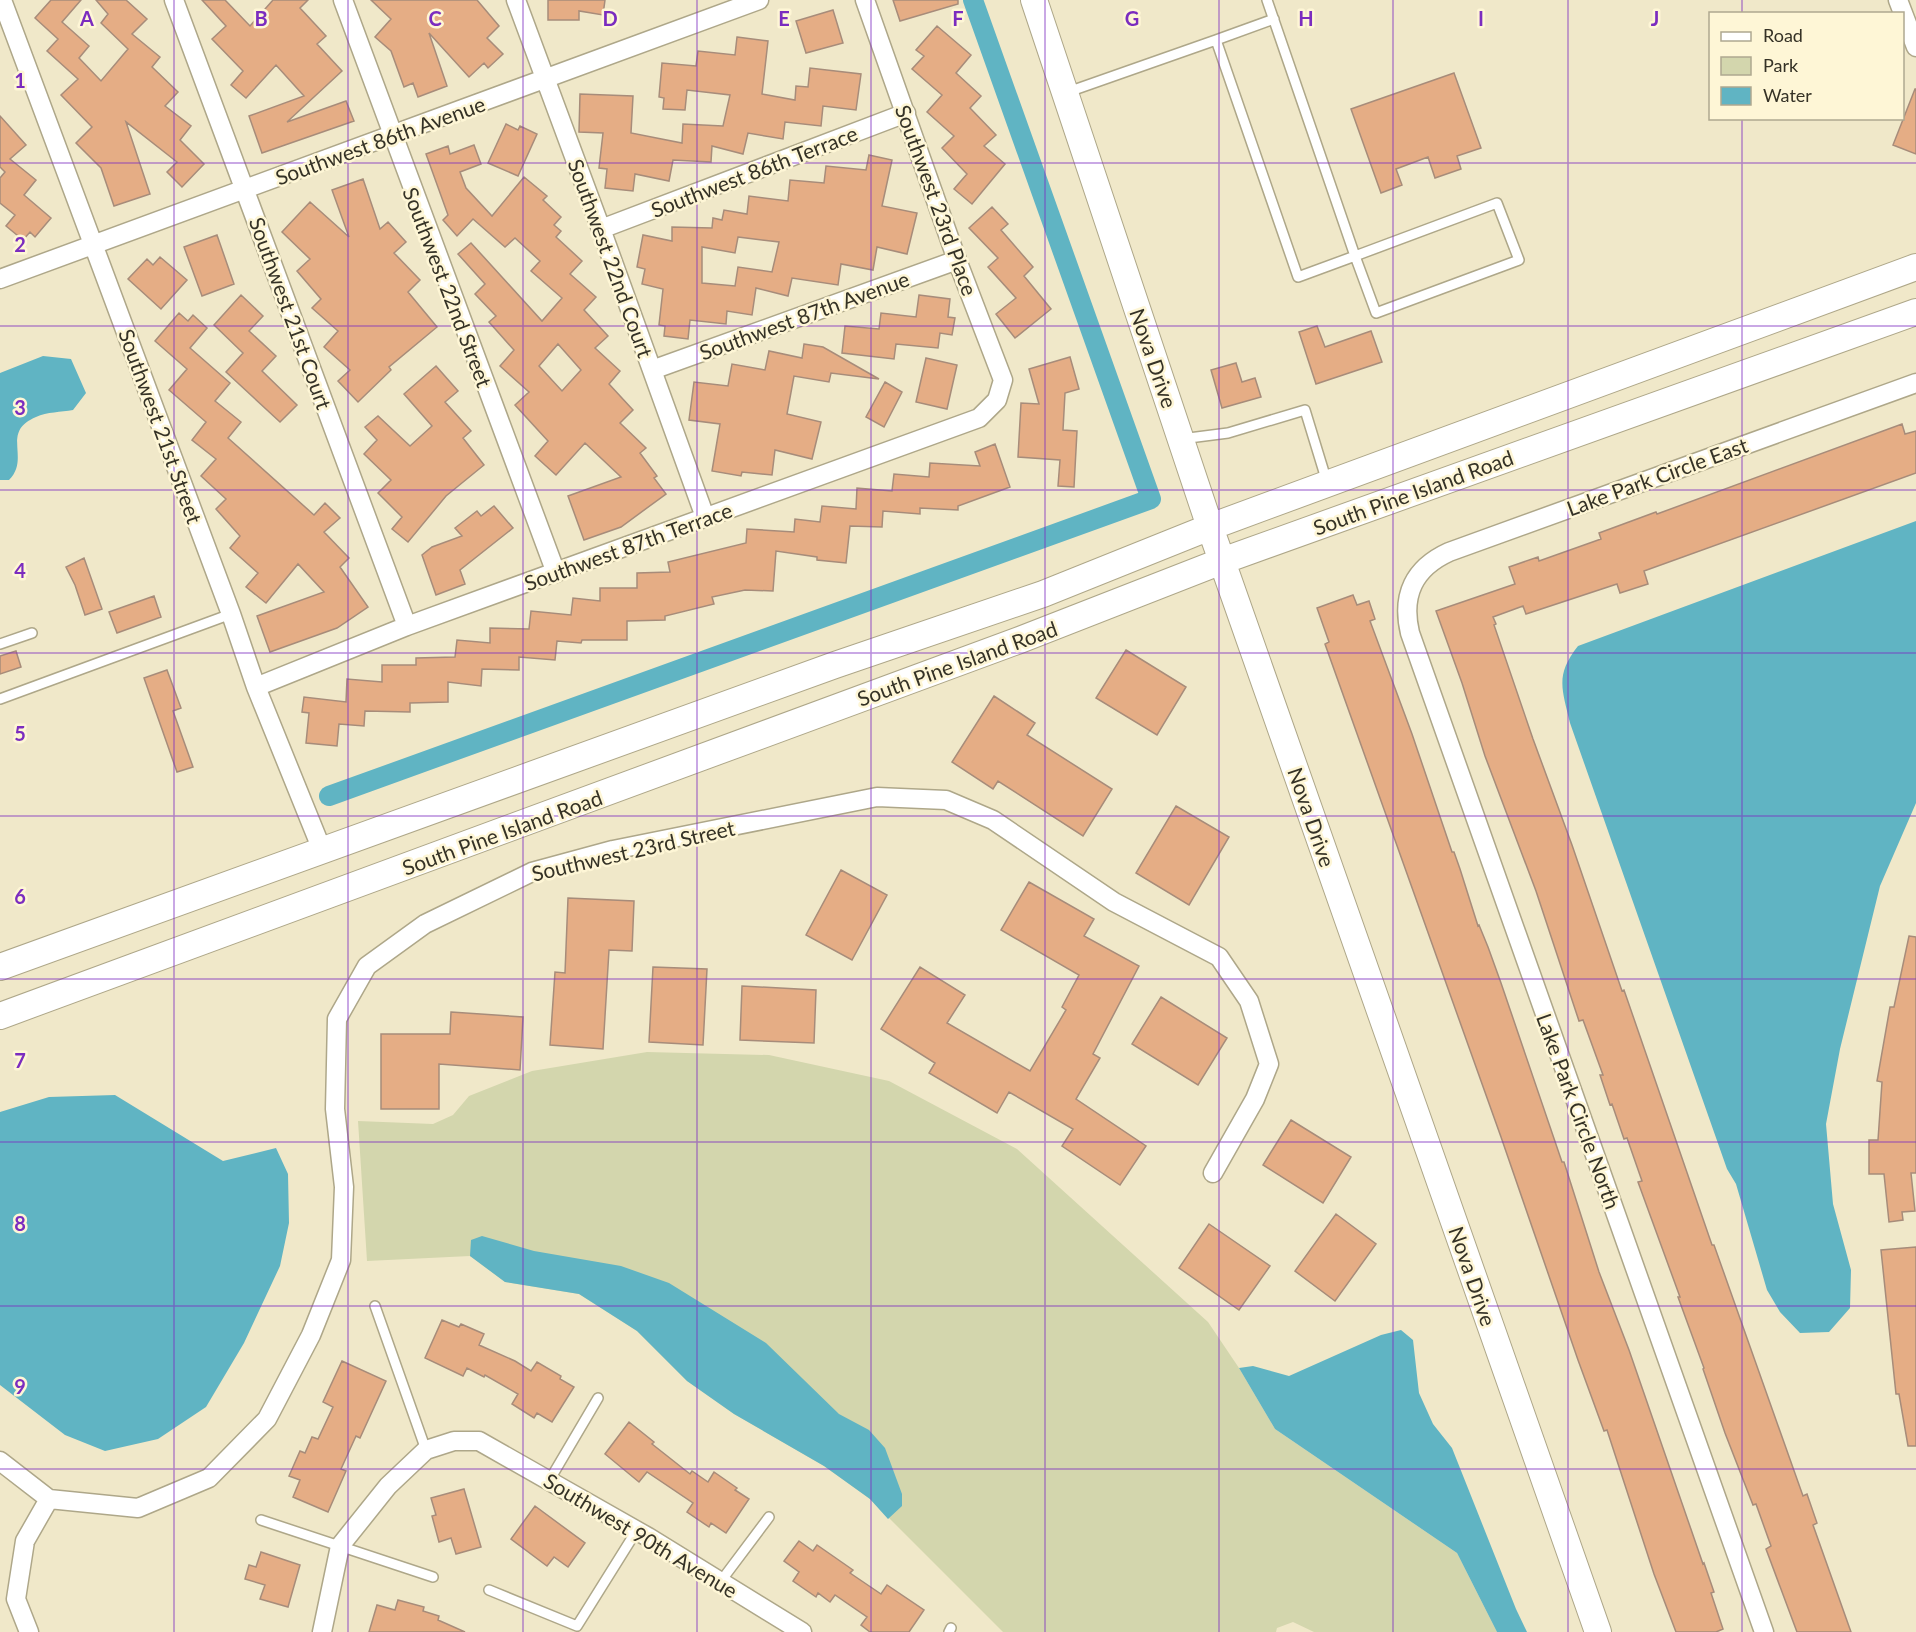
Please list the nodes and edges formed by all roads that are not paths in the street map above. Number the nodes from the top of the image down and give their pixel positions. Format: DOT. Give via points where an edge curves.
graph roads {
  1 [pos="2,0"];
  2 [pos="174,0"];
  3 [pos="343,0"];
  4 [pos="516,0"];
  5 [pos="759,0"];
  6 [pos="865,0"];
  7 [pos="1034,0"];
  8 [pos="1267,0"];
  9 [pos="1904,16"];
  10 [pos="1274,19"];
  11 [pos="1216,40"];
  12 [pos="1916,47"];
  13 [pos="544,79"];
  14 [pos="1065,93"];
  15 [pos="906,113"];
  16 [pos="392,135"];
  17 [pos="246,190"];
  18 [pos="602,229"];
  19 [pos="93,245"];
  20 [pos="1355,256"];
  21 [pos="957,260"];
  22 [pos="1916,267"];
  23 [pos="0,279"];
  24 [pos="1916,312"];
  25 [pos="651,370"];
  26 [pos="1916,383"];
  27 [pos="997,400"];
  28 [pos="1181,439"];
  29 [pos="1328,484"];
  30 [pos="705,517"];
  31 [pos="1210,527"];
  32 [pos="1222,561"];
  33 [pos="556,573"];
  34 [pos="1411,588"];
  35 [pos="231,614"];
  36 [pos="407,626"];
  37 [pos="32,633"];
  38 [pos="0,644"];
  39 [pos="256,687"];
  40 [pos="0,699"];
  41 [pos="322,850"];
  42 [pos="0,968"];
  43 [pos="0,1016"];
  44 [pos="1213,1173"];
  45 [pos="375,1305"];
  46 [pos="598,1398"];
  47 [pos="426,1450"];
  48 [pos="0,1461"];
  49 [pos="549,1480"];
  50 [pos="49,1499"];
  51 [pos="769,1517"];
  52 [pos="261,1520"];
  53 [pos="637,1530"];
  54 [pos="340,1546"];
  55 [pos="433,1577"];
  56 [pos="721,1581"];
  57 [pos="489,1590"];
  58 [pos="28,1632"];
  59 [pos="322,1632"];
  60 [pos="802,1632"];
  61 [pos="1598,1632"];
  62 [pos="1764,1632"];
  1 -- 19 [label="street, Southwest 21st Street"];
  2 -- 17 [label="street, Southwest 21st Court"];
  3 -- 16 [label="street, Southwest 22nd Street"];
  4 -- 13 [label="street, Southwest 22nd Court"];
  5 -- 13 [label="street, Southwest 86th Avenue"];
  6 -- 15 [label="street, Southwest 23rd Place"];
  7 -- 14 [label="main road, Nova Drive"];
  8 -- 10 [label="lane"];
  9 -- 12 [label="street"];
  10 -- 11 [label="lane"];
  10 -- 20 [label="lane"];
  11 -- 14 [label="lane"];
  11 -- 20 [label="lane" via="1298,277"];
  13 -- 16 [label="street, Southwest 86th Avenue"];
  13 -- 18 [label="street, Southwest 22nd Court"];
  14 -- 28 [label="main road, Nova Drive"];
  15 -- 18 [label="street, Southwest 86th Terrace"];
  15 -- 21 [label="street, Southwest 23rd Place"];
  16 -- 17 [label="street, Southwest 86th Avenue"];
  16 -- 33 [label="street, Southwest 22nd Street"];
  17 -- 19 [label="street, Southwest 86th Avenue"];
  17 -- 36 [label="street, Southwest 21st Court"];
  18 -- 25 [label="street, Southwest 22nd Court"];
  19 -- 23 [label="street, Southwest 86th Avenue"];
  19 -- 35 [label="street, Southwest 21st Street"];
  20 -- 20 [label="lane" via="1376,313 1519,260 1497,203"];
  21 -- 25 [label="street, Southwest 87th Avenue"];
  21 -- 27 [label="street, Southwest 23rd Place" via="1003,380"];
  22 -- 29 [label="main road, South Pine Island Road"];
  24 -- 32 [label="main road, South Pine Island Road"];
  25 -- 30 [label="street, Southwest 22nd Court"];
  26 -- 34 [label="street, Lake Park Circle East" via="1449,552 1428,564"];
  27 -- 30 [label="street, Southwest 87th Terrace" via="979,418"];
  28 -- 29 [label="lane" via="1228,433 1305,410"];
  28 -- 31 [label="main road, Nova Drive"];
  29 -- 31 [label="main road, South Pine Island Road"];
  30 -- 33 [label="street, Southwest 87th Terrace"];
  31 -- 32 [label="main road, Nova Drive"];
  31 -- 41 [label="main road, South Pine Island Road" via="1043,594"];
  32 -- 43 [label="main road, South Pine Island Road" via="1006,645"];
  32 -- 61 [label="main road, Nova Drive"];
  33 -- 36 [label="street, Southwest 87th Terrace"];
  34 -- 62 [label="street, Lake Park Circle North" via="1407,604 1410,633"];
  35 -- 39 [label="street, Southwest 21st Street"];
  35 -- 40 [label="lane"];
  36 -- 39 [label="street, Southwest 87th Terrace"];
  37 -- 38 [label="lane"];
  39 -- 41 [label="street, Southwest 21st Street"];
  41 -- 42 [label="main road, South Pine Island Road"];
  44 -- 50 [label="street, Southwest 23rd Street" via="1255,1100 1269,1064 1249,1001 1219,957 1114,902 993,820 946,800 877,797 613,850 532,872 425,924 367,966 337,1020 335,1109 344,1187 341,1260 311,1335 267,1419 209,1478 138,1508"];
  45 -- 47 [label="lane"];
  46 -- 49 [label="lane"];
  47 -- 49 [label="street, Southwest 90th Avenue" via="454,1441 479,1441"];
  47 -- 54 [label="street" via="388,1486"];
  48 -- 50 [label="street"];
  49 -- 53 [label="street, Southwest 90th Avenue"];
  50 -- 58 [label="street" via="25,1541 16,1599"];
  51 -- 56 [label="lane"];
  52 -- 54 [label="lane"];
  53 -- 56 [label="street, Southwest 90th Avenue"];
  53 -- 57 [label="lane" via="577,1626"];
  54 -- 55 [label="lane"];
  54 -- 59 [label="street"];
  56 -- 60 [label="street, Southwest 90th Avenue"];
}
